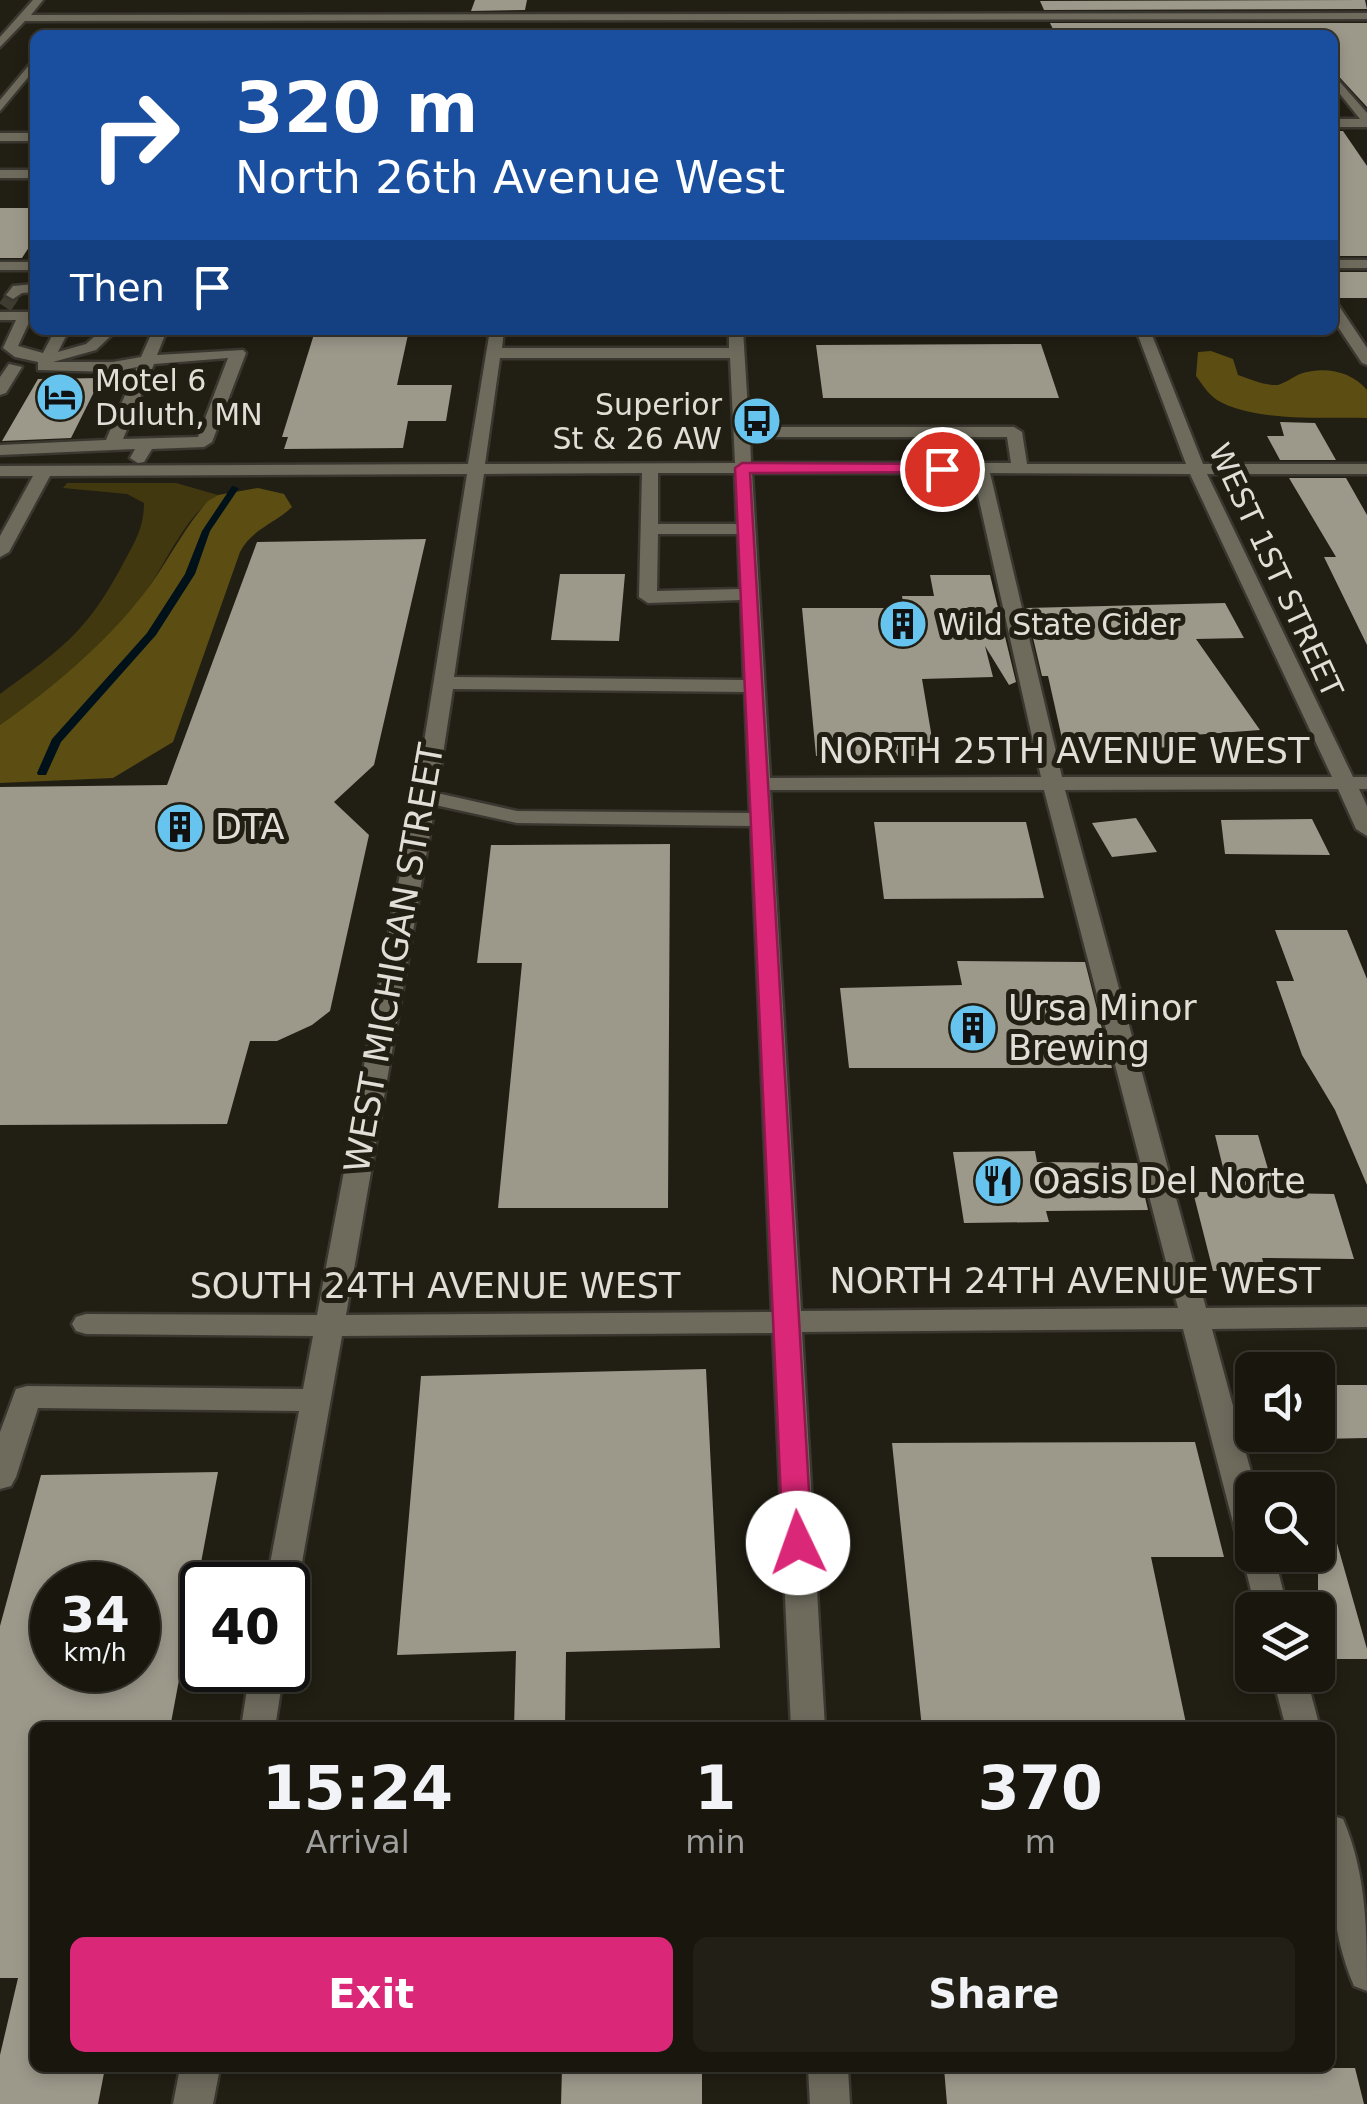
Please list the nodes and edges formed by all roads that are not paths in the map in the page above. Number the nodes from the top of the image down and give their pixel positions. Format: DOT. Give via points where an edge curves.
graph roads {
  1 [pos="38,0"];
  2 [pos="325,0"];
  3 [pos="553,0"];
  4 [pos="715,0"];
  5 [pos="858,0"];
  6 [pos="987,0"];
  7 [pos="1131,0"];
  8 [pos="1274,0"];
  9 [pos="166,4"];
  10 [pos="260,4"];
  11 [pos="376,4"];
  12 [pos="862,14"];
  13 [pos="992,15"];
  14 [pos="550,16"];
  15 [pos="716,16"];
  16 [pos="1367,16"];
  17 [pos="153,17"];
  18 [pos="211,17"];
  19 [pos="254,17"];
  20 [pos="315,17"];
  21 [pos="450,17"];
  22 [pos="22,18"];
  23 [pos="1144,20"];
  24 [pos="1291,21"];
  25 [pos="202,30"];
  26 [pos="548,30"];
  27 [pos="717,30"];
  28 [pos="865,30"];
  29 [pos="1001,30"];
  30 [pos="0,44"];
  31 [pos="30,68"];
  32 [pos="1338,84"];
  33 [pos="0,108"];
  34 [pos="1338,122"];
  35 [pos="1367,122"];
  36 [pos="30,126"];
  37 [pos="0,127"];
  38 [pos="0,137"];
  39 [pos="30,137"];
  40 [pos="0,174"];
  41 [pos="30,174"];
  42 [pos="1338,264"];
  43 [pos="1367,264"];
  44 [pos="0,266"];
  45 [pos="30,266"];
  46 [pos="9,295"];
  47 [pos="1338,315"];
  48 [pos="30,316"];
  49 [pos="60,335"];
  50 [pos="107,335"];
  51 [pos="158,335"];
  52 [pos="496,335"];
  53 [pos="554,335"];
  54 [pos="653,335"];
  55 [pos="736,335"];
  56 [pos="1144,335"];
  57 [pos="493,353"];
  58 [pos="550,353"];
  59 [pos="652,353"];
  60 [pos="738,353"];
  61 [pos="148,360"];
  62 [pos="1367,360"];
  63 [pos="46,362"];
  64 [pos="7,367"];
  65 [pos="0,390"];
  66 [pos="739,432"];
  67 [pos="113,444"];
  68 [pos="146,444"];
  69 [pos="0,450"];
  70 [pos="650,468"];
  71 [pos="742,468"];
  72 [pos="981,468"];
  73 [pos="473,470"];
  74 [pos="1020,470"];
  75 [pos="1197,470"];
  76 [pos="1367,470"];
  77 [pos="0,471"];
  78 [pos="44,471"];
  79 [pos="130,471"];
  80 [pos="652,529"];
  81 [pos="746,530"];
  82 [pos="0,552"];
  83 [pos="749,594"];
  84 [pos="443,683"];
  85 [pos="755,686"];
  86 [pos="760,784"];
  87 [pos="1054,784"];
  88 [pos="1356,784"];
  89 [pos="426,797"];
  90 [pos="762,820"];
  91 [pos="1367,829"];
  92 [pos="1196,1317"];
  93 [pos="1367,1317"];
  94 [pos="784,1321"];
  95 [pos="86,1324"];
  96 [pos="326,1326"];
  97 [pos="313,1400"];
  98 [pos="1236,1472"];
  99 [pos="0,1477"];
  100 [pos="286,1562"];
  101 [pos="264,1692"];
  102 [pos="1293,1692"];
  103 [pos="259,1722"];
  104 [pos="808,1722"];
  105 [pos="1301,1722"];
  106 [pos="1335,1851"];
  107 [pos="1367,1974"];
  108 [pos="199,2072"];
  109 [pos="828,2072"];
  110 [pos="194,2104"];
  111 [pos="830,2104"];
  1 -- 22 [label="street"];
  2 -- 20 [label="street"];
  3 -- 14 [label="street"];
  4 -- 15 [label="street"];
  5 -- 12 [label="street"];
  6 -- 13 [label="street"];
  7 -- 23 [label="street"];
  8 -- 24 [label="street"];
  9 -- 17 [label="street"];
  10 -- 19 [label="street"];
  11 -- 21 [label="street" via="452,4"];
  12 -- 13 [label="street"];
  12 -- 15 [label="street"];
  12 -- 28 [label="street"];
  13 -- 23 [label="street"];
  13 -- 29 [label="street"];
  14 -- 15 [label="street"];
  14 -- 21 [label="street"];
  14 -- 26 [label="street"];
  15 -- 27 [label="street"];
  16 -- 24 [label="street"];
  17 -- 18 [label="street"];
  17 -- 22 [label="street"];
  18 -- 19 [label="street"];
  18 -- 25 [label="street"];
  19 -- 20 [label="street"];
  20 -- 21 [label="street"];
  22 -- 30 [label="street"];
  23 -- 24 [label="street"];
  31 -- 33 [label="street"];
  32 -- 35 [label="street"];
  34 -- 35 [label="street"];
  36 -- 37 [label="street"];
  38 -- 39 [label="street"];
  40 -- 41 [label="street"];
  42 -- 43 [label="street"];
  44 -- 45 [label="street"];
  46 -- 48 [label="street" via="0,316"];
  47 -- 62 [label="street"];
  48 -- 63 [label="street" via="10,348"];
  49 -- 63 [label="street"];
  50 -- 63 [label="street" via="92,348"];
  51 -- 61 [label="street"];
  52 -- 57 [label="street, WEST MICHIGAN STREET"];
  53 -- 58 [label="street"];
  54 -- 59 [label="street"];
  55 -- 60 [label="street"];
  56 -- 75 [label="street, WEST 1ST STREET"];
  57 -- 58 [label="street"];
  57 -- 73 [label="street, WEST MICHIGAN STREET"];
  58 -- 59 [label="street"];
  59 -- 60 [label="street"];
  60 -- 66 [label="street"];
  61 -- 63 [label="street" via="113,367"];
  61 -- 67 [label="street"];
  61 -- 68 [label="street" via="238,353 204,442"];
  63 -- 64 [label="street"];
  64 -- 65 [label="street"];
  66 -- 71 [label="street"];
  66 -- 74 [label="street" via="1014,432"];
  67 -- 68 [label="street"];
  67 -- 69 [label="street"];
  68 -- 79 [label="street"];
  70 -- 71 [label="street"];
  70 -- 73 [label="street"];
  70 -- 80 [label="street"];
  71 -- 72 [label="street"];
  71 -- 81 [label="street"];
  72 -- 74 [label="street"];
  72 -- 87 [label="street"];
  73 -- 79 [label="street"];
  73 -- 84 [label="street, WEST MICHIGAN STREET"];
  74 -- 75 [label="street"];
  75 -- 76 [label="street"];
  75 -- 88 [label="street, WEST 1ST STREET"];
  77 -- 78 [label="street"];
  78 -- 79 [label="street"];
  78 -- 82 [label="street"];
  80 -- 81 [label="street"];
  80 -- 83 [label="street" via="648,597"];
  81 -- 83 [label="street"];
  83 -- 85 [label="street"];
  84 -- 85 [label="street"];
  84 -- 89 [label="street, WEST MICHIGAN STREET"];
  85 -- 86 [label="street"];
  86 -- 87 [label="street, NORTH 25TH AVENUE WEST"];
  86 -- 90 [label="street"];
  87 -- 88 [label="street, NORTH 25TH AVENUE WEST"];
  87 -- 92 [label="street"];
  88 -- 91 [label="street, WEST 1ST STREET"];
  89 -- 90 [label="street" via="517,816"];
  89 -- 96 [label="street, WEST MICHIGAN STREET"];
  90 -- 94 [label="street"];
  92 -- 93 [label="street, NORTH 24TH AVENUE WEST"];
  92 -- 94 [label="street, NORTH 24TH AVENUE WEST"];
  92 -- 98 [label="street"];
  94 -- 96 [label="street, SOUTH 24TH AVENUE WEST"];
  94 -- 104 [label="street"];
  95 -- 96 [label="street, SOUTH 24TH AVENUE WEST"];
  96 -- 97 [label="street, WEST MICHIGAN STREET"];
  97 -- 99 [label="street" via="27,1397"];
  97 -- 100 [label="street, WEST MICHIGAN STREET"];
  101 -- 103 [label="street"];
  102 -- 105 [label="street"];
  106 -- 107 [label="street"];
  108 -- 110 [label="street"];
  109 -- 111 [label="street"];
}
